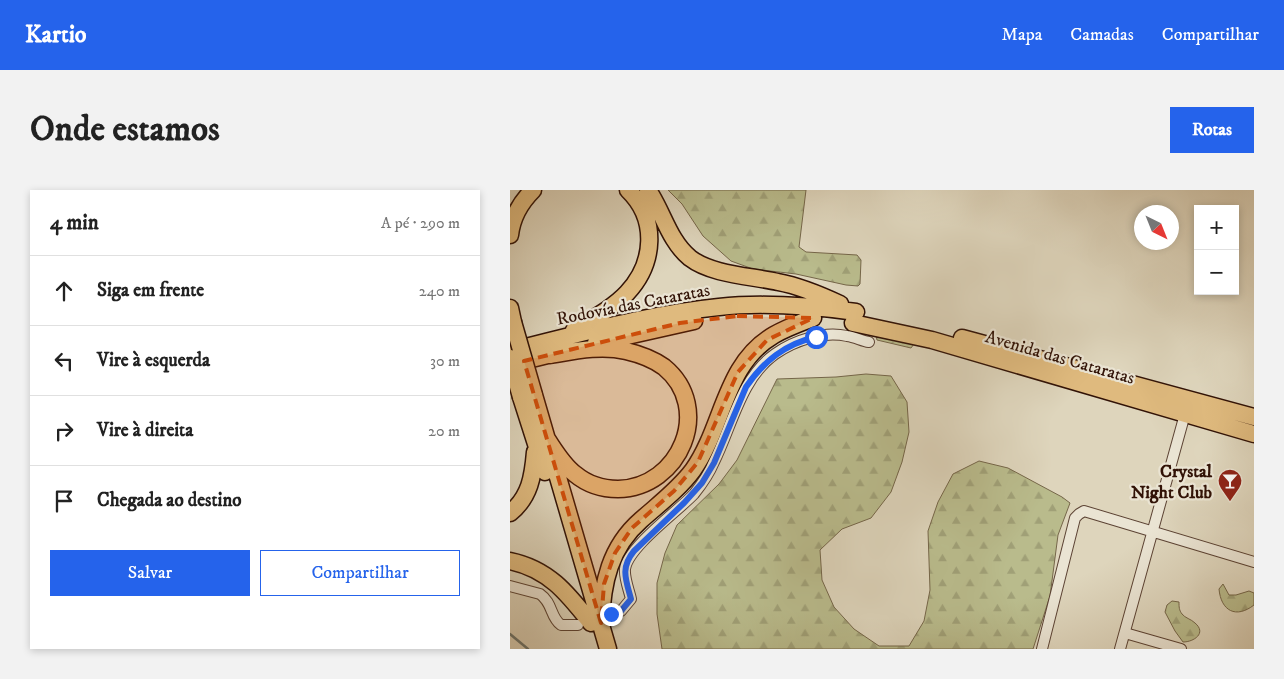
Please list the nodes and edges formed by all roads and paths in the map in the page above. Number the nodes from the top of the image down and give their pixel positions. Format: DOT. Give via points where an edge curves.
graph roads {
  1 [pos="533,190"];
  2 [pos="628,190"];
  3 [pos="648,190"];
  4 [pos="510,235"];
  5 [pos="512,315"];
  6 [pos="813,318"];
  7 [pos="854,318"];
  8 [pos="559,339"];
  9 [pos="869,342"];
  10 [pos="510,351"];
  11 [pos="550,355"];
  12 [pos="510,358"];
  13 [pos="510,364"];
  14 [pos="527,396"];
  15 [pos="1185,414"];
  16 [pos="1254,417"];
  17 [pos="1254,434"];
  18 [pos="541,441"];
  19 [pos="510,513"];
  20 [pos="1152,532"];
  21 [pos="510,561"];
  22 [pos="1254,562"];
  23 [pos="510,586"];
  24 [pos="595,621"];
  25 [pos="1125,632"];
  26 [pos="598,649"];
  27 [pos="608,649"];
  28 [pos="1042,649"];
  29 [pos="1120,649"];
  30 [pos="1182,649"];
  1 -- 4 [label="main road" via="516,213"];
  2 -- 8 [label="main road" via="643,210 649,227 650,245 643,270 620,299"];
  3 -- 7 [label="main road" via="674,239 690,258 722,272 781,282 831,300"];
  5 -- 14 [label="main road, bridge"];
  6 -- 7 [label="main road, Rodovía das Cataratas"];
  6 -- 11 [label="main road, Rodovía das Cataratas" via="738,316 680,323"];
  6 -- 24 [label="main road" via="775,334 752,354 738,372 698,462 674,491 632,528 615,553"];
  7 -- 8 [label="main road, Rodovía das Cataratas" via="815,306 720,306"];
  7 -- 15 [label="main road, Avenida das Cataratas"];
  7 -- 16 [label="main road, Avenida das Cataratas" via="941,332"];
  8 -- 10 [label="main road, Rodovía das Cataratas"];
  9 -- 24 [label="street" via="848,336 816,337 797,342 766,362 746,387 714,463 702,483 631,555 624,571 631,599 621,611"];
  11 -- 13 [label="main road, Rodovía das Cataratas"];
  11 -- 18 [label="main road" via="606,348 650,359 664,367 676,380 684,396 688,421 682,446 668,467 647,482 623,489 606,488 581,478"];
  12 -- 14 [label="main road, bridge"];
  14 -- 18 [label="main road"];
  15 -- 17 [label="main road, Avenida das Cataratas"];
  15 -- 20 [label="street"];
  18 -- 19 [label="main road" via="530,486"];
  18 -- 24 [label="main road"];
  20 -- 22 [label="street"];
  20 -- 25 [label="street"];
  20 -- 28 [label="street" via="1084,511 1075,518"];
  21 -- 24 [label="main road" via="534,569 559,585"];
  23 -- 24 [label="street" via="544,596 561,625"];
  24 -- 26 [label="main road"];
  24 -- 27 [label="main road"];
  25 -- 29 [label="street"];
  25 -- 30 [label="street"];
}
